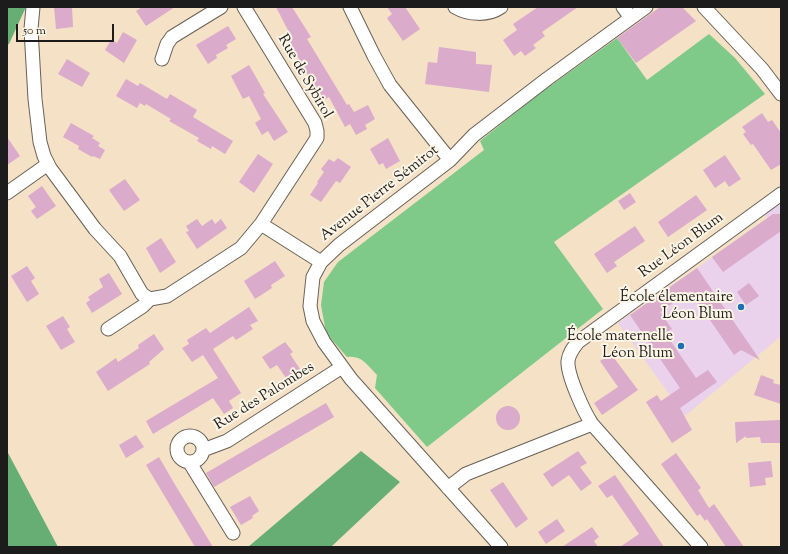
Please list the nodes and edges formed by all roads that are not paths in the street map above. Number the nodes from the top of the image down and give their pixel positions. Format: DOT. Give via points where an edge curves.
graph roads {
  1 [pos="32,7"];
  2 [pos="221,7"];
  3 [pos="244,7"];
  4 [pos="350,7"];
  5 [pos="455,7"];
  6 [pos="501,7"];
  7 [pos="646,7"];
  8 [pos="704,7"];
  9 [pos="627,12"];
  10 [pos="162,59"];
  11 [pos="781,94"];
  12 [pos="450,160"];
  13 [pos="48,164"];
  14 [pos="7,193"];
  15 [pos="781,194"];
  16 [pos="261,224"];
  17 [pos="321,262"];
  18 [pos="150,299"];
  19 [pos="108,329"];
  20 [pos="342,367"];
  21 [pos="592,424"];
  22 [pos="203,450"];
  23 [pos="190,463"];
  24 [pos="448,488"];
  25 [pos="233,533"];
  26 [pos="501,547"];
  27 [pos="701,547"];
  1 -- 13 [label="street" via="35,99 40,142"];
  2 -- 10 [label="street" via="172,37"];
  3 -- 16 [label="street, Rue de Sybirol" via="315,122 317,131 317,138"];
  4 -- 12 [label="street" via="390,85"];
  5 -- 6 [label="street" via="479,14 494,12"];
  7 -- 9 [label="street, Avenue Pierre Sémirot"];
  8 -- 11 [label="street" via="762,69"];
  9 -- 12 [label="street, Avenue Pierre Sémirot" via="474,135"];
  12 -- 17 [label="street, Avenue Pierre Sémirot" via="339,245"];
  13 -- 14 [label="street"];
  13 -- 18 [label="street" via="95,229 120,256 142,294"];
  15 -- 21 [label="street, Rue Léon Blum" via="578,342 570,355 569,371 584,413"];
  16 -- 17 [label="street"];
  16 -- 18 [label="street, Rue de Sybirol" via="240,248 190,283 167,296"];
  17 -- 20 [label="street, Avenue Pierre Sémirot" via="313,277 310,306 313,321"];
  18 -- 19 [label="street, Rue de Sybirol"];
  20 -- 22 [label="street, Rue des Palombes" via="227,441"];
  20 -- 24 [label="street, Avenue Pierre Sémirot"];
  21 -- 24 [label="street" via="466,474"];
  21 -- 27 [label="street, Rue Léon Blum"];
  22 -- 23 [label="street" via="201,457"];
  22 -- 23 [label="street" via="202,444 196,438 189,436 183,439 178,444 178,454 182,460"];
  23 -- 25 [label="street"];
  24 -- 26 [label="street, Avenue Pierre Sémirot"];
}
